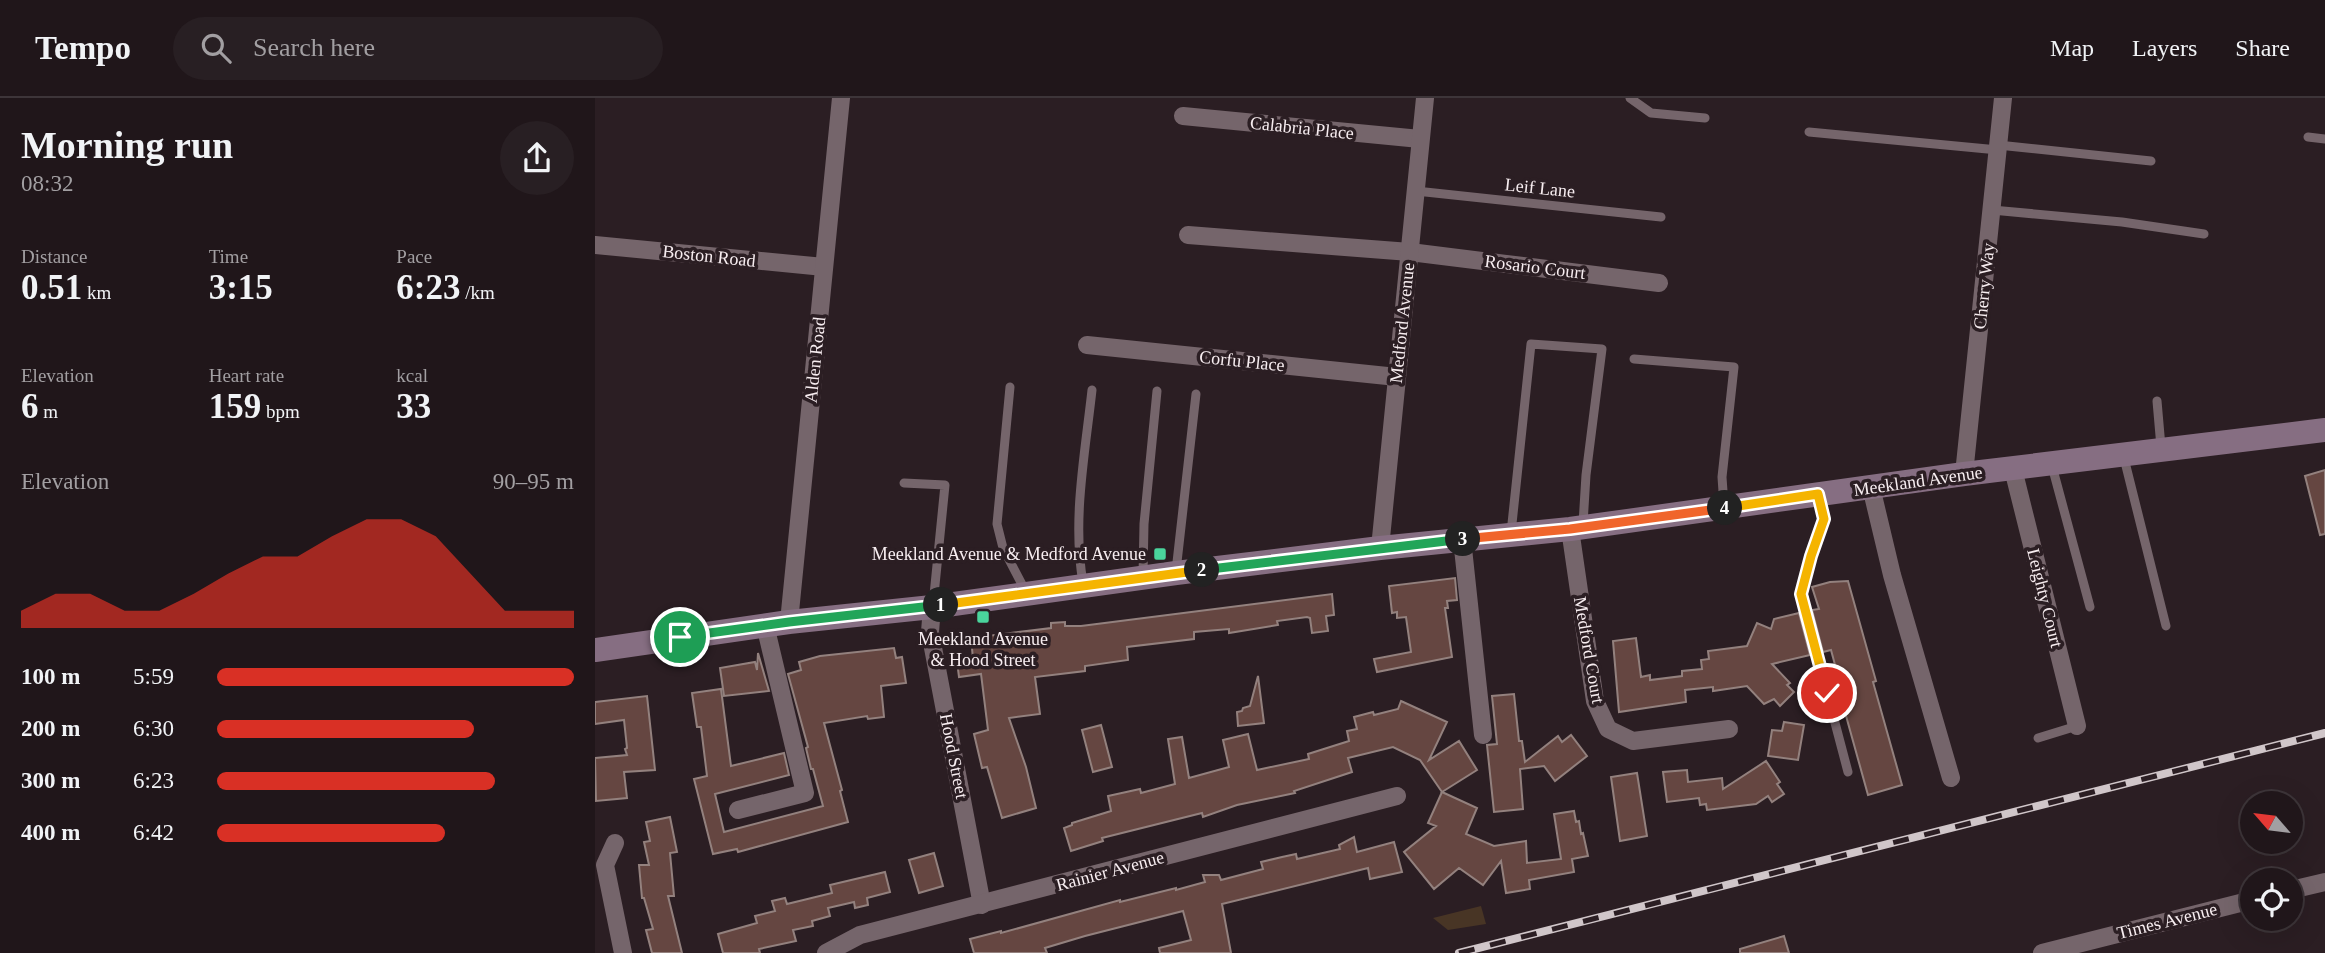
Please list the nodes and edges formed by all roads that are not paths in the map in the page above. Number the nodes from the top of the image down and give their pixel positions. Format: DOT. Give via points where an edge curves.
graph roads {
  1 [pos="841,98"];
  2 [pos="1425,98"];
  3 [pos="1630,98"];
  4 [pos="2003,98"];
  5 [pos="1183,116"];
  6 [pos="1705,118"];
  7 [pos="1809,132"];
  8 [pos="2308,137"];
  9 [pos="1420,139"];
  10 [pos="2325,139"];
  11 [pos="1998,147"];
  12 [pos="2151,161"];
  13 [pos="1416,191"];
  14 [pos="1992,210"];
  15 [pos="1661,217"];
  16 [pos="2204,234"];
  17 [pos="1188,235"];
  18 [pos="595,245"];
  19 [pos="1410,252"];
  20 [pos="824,267"];
  21 [pos="1659,283"];
  22 [pos="1087,345"];
  23 [pos="1634,359"];
  24 [pos="1397,377"];
  25 [pos="1010,387"];
  26 [pos="1092,390"];
  27 [pos="1157,391"];
  28 [pos="1196,394"];
  29 [pos="2157,401"];
  30 [pos="2325,430"];
  31 [pos="2161,449"];
  32 [pos="2123,454"];
  33 [pos="2051,463"];
  34 [pos="2013,469"];
  35 [pos="1964,474"];
  36 [pos="904,483"];
  37 [pos="1871,487"];
  38 [pos="1818,494"];
  39 [pos="1724,508"];
  40 [pos="1577,528"];
  41 [pos="1511,534"];
  42 [pos="1462,539"];
  43 [pos="1380,548"];
  44 [pos="1176,573"];
  45 [pos="1143,577"];
  46 [pos="1083,585"];
  47 [pos="1027,592"];
  48 [pos="932,607"];
  49 [pos="2089,607"];
  50 [pos="777,624"];
  51 [pos="2167,626"];
  52 [pos="595,650"];
  53 [pos="2077,726"];
  54 [pos="1729,729"];
  55 [pos="1483,735"];
  56 [pos="2038,738"];
  57 [pos="1848,772"];
  58 [pos="1951,778"];
  59 [pos="1397,796"];
  60 [pos="738,810"];
  61 [pos="615,843"];
  62 [pos="2325,882"];
  63 [pos="2303,887"];
  64 [pos="2240,903"];
  65 [pos="982,905"];
  66 [pos="623,953"];
  67 [pos="826,953"];
  68 [pos="2042,953"];
  1 -- 20 [label="street, Alden Road"];
  2 -- 9 [label="street, Medford Avenue"];
  3 -- 6 [label="lane" via="1651,113"];
  4 -- 11 [label="street, Cherry Way"];
  5 -- 9 [label="street, Calabria Place"];
  7 -- 11 [label="lane"];
  8 -- 10 [label="lane"];
  9 -- 13 [label="street, Medford Avenue"];
  11 -- 12 [label="lane"];
  11 -- 14 [label="street, Cherry Way"];
  13 -- 15 [label="lane, Leif Lane"];
  13 -- 19 [label="street, Medford Avenue"];
  14 -- 16 [label="lane"];
  14 -- 35 [label="street, Cherry Way"];
  17 -- 19 [label="street, Rosario Court"];
  18 -- 20 [label="street, Boston Road"];
  19 -- 21 [label="street, Rosario Court"];
  19 -- 24 [label="street, Medford Avenue"];
  20 -- 50 [label="street, Alden Road"];
  22 -- 24 [label="street, Corfu Place"];
  23 -- 39 [label="lane" via="1734,367 1722,477"];
  24 -- 43 [label="street, Medford Avenue"];
  25 -- 47 [label="lane" via="997,524 1003,548"];
  26 -- 46 [label="lane" via="1081,483"];
  27 -- 45 [label="lane"];
  28 -- 44 [label="lane"];
  29 -- 31 [label="lane"];
  30 -- 31 [label="main road, Meekland Avenue"];
  31 -- 32 [label="main road, Meekland Avenue"];
  32 -- 33 [label="main road, Meekland Avenue"];
  32 -- 51 [label="lane"];
  33 -- 34 [label="main road, Meekland Avenue"];
  33 -- 49 [label="lane"];
  34 -- 35 [label="main road, Meekland Avenue"];
  34 -- 53 [label="street, Leighty Court"];
  35 -- 37 [label="main road, Meekland Avenue"];
  36 -- 48 [label="lane" via="945,485"];
  37 -- 38 [label="main road, Meekland Avenue"];
  37 -- 58 [label="street"];
  38 -- 39 [label="main road, Meekland Avenue"];
  38 -- 57 [label="lane" via="1824,519 1801,594"];
  39 -- 40 [label="main road, Meekland Avenue"];
  40 -- 41 [label="main road, Meekland Avenue"];
  40 -- 41 [label="lane" via="1602,349 1531,344"];
  40 -- 54 [label="street, Medford Court" via="1595,701 1608,729 1633,741"];
  41 -- 42 [label="main road, Meekland Avenue"];
  42 -- 43 [label="main road, Meekland Avenue"];
  42 -- 55 [label="street"];
  43 -- 44 [label="main road, Meekland Avenue"];
  44 -- 45 [label="main road, Meekland Avenue"];
  45 -- 46 [label="main road, Meekland Avenue"];
  46 -- 47 [label="main road, Meekland Avenue"];
  47 -- 48 [label="main road, Meekland Avenue"];
  48 -- 50 [label="main road, Meekland Avenue"];
  48 -- 65 [label="street, Hood Street" via="930,632"];
  50 -- 52 [label="main road, Meekland Avenue"];
  50 -- 60 [label="street, Alden Road" via="806,793"];
  53 -- 56 [label="lane"];
  59 -- 65 [label="street, Rainier Avenue"];
  61 -- 66 [label="street" via="605,865"];
  62 -- 63 [label="street"];
  64 -- 68 [label="street, Times Avenue"];
  65 -- 67 [label="street, Rainier Avenue" via="860,935"];
}
